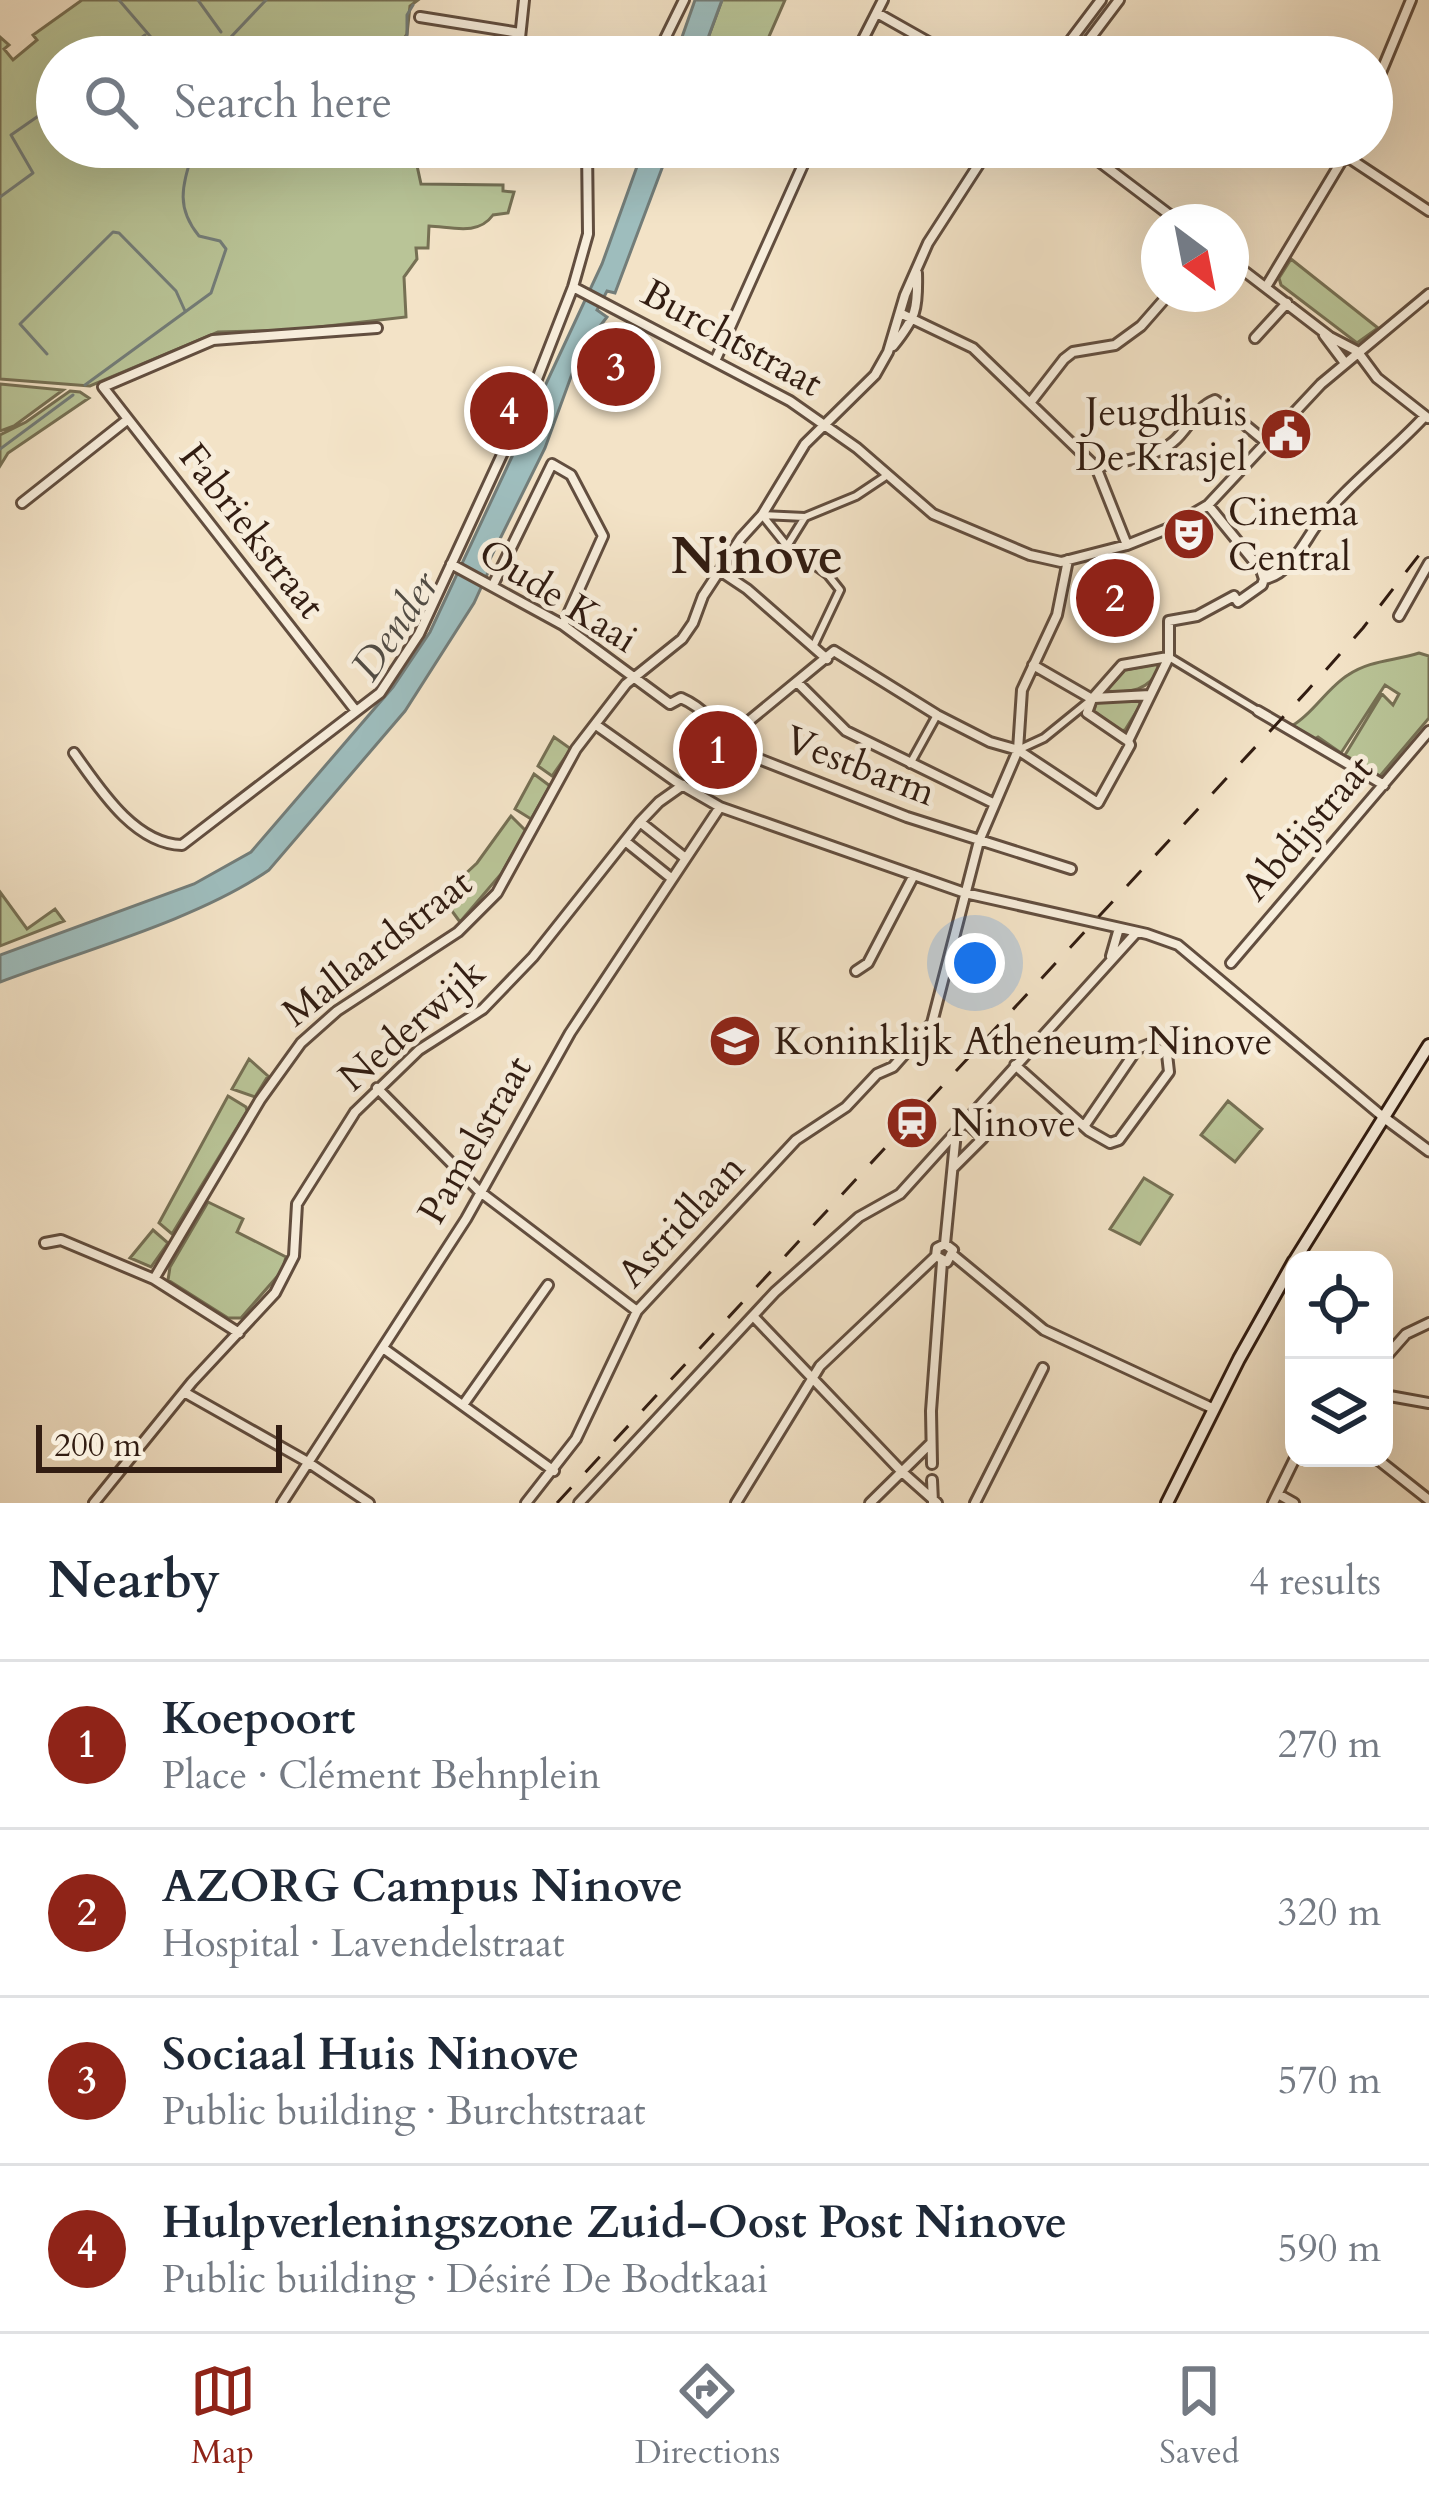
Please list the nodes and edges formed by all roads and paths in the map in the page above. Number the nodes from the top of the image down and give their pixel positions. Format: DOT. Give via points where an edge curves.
graph roads {
  1 [pos="524,0"];
  2 [pos="684,0"];
  3 [pos="883,0"];
  4 [pos="1101,0"];
  5 [pos="1119,0"];
  6 [pos="1411,0"];
  7 [pos="877,13"];
  8 [pos="420,17"];
  9 [pos="520,33"];
  10 [pos="520,36"];
  11 [pos="666,36"];
  12 [pos="865,36"];
  13 [pos="918,36"];
  14 [pos="1074,36"];
  15 [pos="1092,36"];
  16 [pos="1393,43"];
  17 [pos="588,168"];
  18 [pos="802,168"];
  19 [pos="977,168"];
  20 [pos="1108,168"];
  21 [pos="1338,168"];
  22 [pos="1372,168"];
  23 [pos="1155,204"];
  24 [pos="1427,205"];
  25 [pos="917,266"];
  26 [pos="1249,274"];
  27 [pos="1266,287"];
  28 [pos="581,290"];
  29 [pos="1429,294"];
  30 [pos="1287,303"];
  31 [pos="1153,312"];
  32 [pos="902,314"];
  33 [pos="914,320"];
  34 [pos="377,328"];
  35 [pos="1320,329"];
  36 [pos="1255,338"];
  37 [pos="1357,351"];
  38 [pos="888,352"];
  39 [pos="715,361"];
  40 [pos="1345,363"];
  41 [pos="1030,403"];
  42 [pos="1427,418"];
  43 [pos="127,420"];
  44 [pos="825,424"];
  45 [pos="1266,442"];
  46 [pos="1096,467"];
  47 [pos="886,476"];
  48 [pos="22,502"];
  49 [pos="1208,505"];
  50 [pos="762,515"];
  51 [pos="805,517"];
  52 [pos="1127,545"];
  53 [pos="802,557"];
  54 [pos="1068,560"];
  55 [pos="1429,563"];
  56 [pos="453,566"];
  57 [pos="720,571"];
  58 [pos="1264,579"];
  59 [pos="493,585"];
  60 [pos="1399,616"];
  61 [pos="563,626"];
  62 [pos="813,647"];
  63 [pos="830,655"];
  64 [pos="1169,657"];
  65 [pos="1033,665"];
  66 [pos="634,679"];
  67 [pos="798,683"];
  68 [pos="1150,695"];
  69 [pos="1092,699"];
  70 [pos="356,711"];
  71 [pos="1258,711"];
  72 [pos="937,715"];
  73 [pos="596,724"];
  74 [pos="1429,731"];
  75 [pos="1128,741"];
  76 [pos="721,745"];
  77 [pos="1018,750"];
  78 [pos="74,753"];
  79 [pos="910,764"];
  80 [pos="1384,785"];
  81 [pos="687,788"];
  82 [pos="993,803"];
  83 [pos="720,807"];
  84 [pos="640,822"];
  85 [pos="624,841"];
  86 [pos="979,841"];
  87 [pos="684,857"];
  88 [pos="1070,869"];
  89 [pos="914,875"];
  90 [pos="670,878"];
  91 [pos="965,893"];
  92 [pos="1119,928"];
  93 [pos="1137,932"];
  94 [pos="1109,961"];
  95 [pos="856,971"];
  96 [pos="1219,976"];
  97 [pos="1429,1045"];
  98 [pos="1015,1065"];
  99 [pos="376,1088"];
  100 [pos="1382,1116"];
  101 [pos="965,1121"];
  102 [pos="1084,1125"];
  103 [pos="956,1130"];
  104 [pos="1429,1150"];
  105 [pos="953,1168"];
  106 [pos="479,1191"];
  107 [pos="45,1243"];
  108 [pos="945,1244"];
  109 [pos="1300,1251"];
  110 [pos="953,1255"];
  111 [pos="939,1259"];
  112 [pos="1285,1277"];
  113 [pos="154,1280"];
  114 [pos="548,1285"];
  115 [pos="637,1311"];
  116 [pos="753,1316"];
  117 [pos="1429,1324"];
  118 [pos="238,1334"];
  119 [pos="383,1348"];
  120 [pos="1393,1349"];
  121 [pos="1043,1368"];
  122 [pos="812,1379"];
  123 [pos="184,1392"];
  124 [pos="1393,1397"];
  125 [pos="1429,1403"];
  126 [pos="464,1405"];
  127 [pos="1214,1409"];
  128 [pos="931,1443"];
  129 [pos="306,1461"];
  130 [pos="932,1464"];
  131 [pos="1290,1467"];
  132 [pos="1387,1467"];
  133 [pos="554,1471"];
  134 [pos="902,1471"];
  135 [pos="932,1480"];
  136 [pos="1275,1498"];
  137 [pos="1429,1500"];
  138 [pos="935,1502"];
  139 [pos="94,1503"];
  140 [pos="282,1503"];
  141 [pos="369,1503"];
  142 [pos="526,1503"];
  143 [pos="579,1503"];
  144 [pos="736,1503"];
  145 [pos="870,1503"];
  146 [pos="975,1503"];
  147 [pos="1167,1503"];
  148 [pos="1294,1503"];
  1 -- 9 [label="street"];
  2 -- 11 [label="street"];
  3 -- 7 [label="street"];
  4 -- 14 [label="street"];
  5 -- 15 [label="street"];
  6 -- 16 [label="street"];
  7 -- 12 [label="street"];
  7 -- 13 [label="street"];
  8 -- 9 [label="street"];
  9 -- 10 [label="street"];
  17 -- 28 [label="street"];
  18 -- 39 [label="street"];
  19 -- 25 [label="street"];
  20 -- 23 [label="street"];
  21 -- 27 [label="street"];
  22 -- 24 [label="street"];
  25 -- 32 [label="street"];
  25 -- 33 [label="street"];
  26 -- 27 [label="street"];
  27 -- 30 [label="street"];
  28 -- 39 [label="street, Burchtstraat"];
  28 -- 56 [label="street"];
  29 -- 37 [label="street"];
  30 -- 35 [label="street"];
  30 -- 36 [label="street"];
  31 -- 41 [label="street" via="1115,345 1064,358"];
  32 -- 33 [label="street"];
  32 -- 38 [label="street"];
  33 -- 38 [label="street"];
  33 -- 41 [label="street" via="973,348"];
  34 -- 43 [label="street, Fabriekstraat" via="213,340 103,387"];
  35 -- 37 [label="street"];
  35 -- 40 [label="street"];
  37 -- 40 [label="street"];
  37 -- 42 [label="street"];
  38 -- 44 [label="street, Mallaardstraat" via="866,388"];
  39 -- 44 [label="street, Burchtstraat"];
  40 -- 45 [label="street"];
  41 -- 46 [label="street"];
  42 -- 58 [label="street" via="1321,519 1292,560"];
  43 -- 48 [label="street"];
  43 -- 70 [label="street, Fabriekstraat"];
  44 -- 47 [label="street, Burchtstraat"];
  44 -- 50 [label="street, Mallaardstraat"];
  45 -- 46 [label="street" via="1216,400 1173,443"];
  45 -- 49 [label="street"];
  46 -- 52 [label="street"];
  47 -- 51 [label="street"];
  47 -- 54 [label="street, Burchtstraat" via="972,533 1040,559"];
  49 -- 52 [label="street"];
  49 -- 58 [label="street"];
  50 -- 51 [label="street"];
  50 -- 51 [label="street" via="787,546"];
  50 -- 57 [label="street, Mallaardstraat"];
  52 -- 54 [label="street"];
  53 -- 62 [label="street" via="840,590"];
  54 -- 65 [label="street" via="1058,615"];
  55 -- 60 [label="street"];
  56 -- 59 [label="street, Oude Kaai"];
  56 -- 70 [label="street" via="400,664"];
  57 -- 62 [label="street"];
  57 -- 66 [label="street, Mallaardstraat" via="682,638"];
  58 -- 64 [label="street" via="1238,602 1234,596 1169,621"];
  59 -- 61 [label="street, Oude Kaai"];
  59 -- 61 [label="street" via="552,464 571,475 603,536"];
  61 -- 66 [label="street, Oude Kaai"];
  62 -- 63 [label="street"];
  63 -- 67 [label="street"];
  63 -- 72 [label="street"];
  64 -- 68 [label="street"];
  64 -- 69 [label="street" via="1122,665"];
  64 -- 71 [label="street"];
  65 -- 69 [label="street"];
  65 -- 77 [label="street" via="1017,714"];
  66 -- 73 [label="street, Mallaardstraat"];
  66 -- 76 [label="street, Oude Kaai" via="670,704 691,703"];
  67 -- 76 [label="street"];
  67 -- 79 [label="street" via="846,731"];
  68 -- 69 [label="street"];
  68 -- 75 [label="street"];
  69 -- 75 [label="street" via="1087,713"];
  69 -- 77 [label="street"];
  70 -- 78 [label="street" via="182,845 158,841 131,820"];
  71 -- 80 [label="street"];
  72 -- 77 [label="street"];
  72 -- 79 [label="street"];
  73 -- 81 [label="street"];
  73 -- 113 [label="street, Mallaardstraat" via="484,910 337,1011 283,1064"];
  74 -- 80 [label="street, Abdijstraat"];
  75 -- 77 [label="street" via="1098,803"];
  76 -- 81 [label="street"];
  76 -- 86 [label="street, Vestbarm"];
  77 -- 82 [label="street"];
  79 -- 82 [label="street"];
  80 -- 96 [label="street, Abdijstraat"];
  81 -- 83 [label="street"];
  81 -- 84 [label="street, Nederwijk"];
  82 -- 86 [label="street"];
  83 -- 87 [label="street, Pamelstraat"];
  83 -- 89 [label="street"];
  84 -- 85 [label="street, Nederwijk"];
  84 -- 87 [label="street"];
  85 -- 90 [label="street"];
  85 -- 99 [label="street, Nederwijk" via="483,1009"];
  86 -- 88 [label="street, Vestbarm"];
  86 -- 91 [label="street"];
  87 -- 90 [label="street, Pamelstraat"];
  89 -- 91 [label="street"];
  89 -- 95 [label="street" via="868,963"];
  90 -- 106 [label="street, Pamelstraat"];
  91 -- 92 [label="street"];
  91 -- 115 [label="street, Astridlaan" via="932,1023 893,1067 796,1140"];
  92 -- 93 [label="street"];
  92 -- 94 [label="street"];
  93 -- 94 [label="street"];
  93 -- 96 [label="street" via="1178,945"];
  94 -- 98 [label="street"];
  96 -- 100 [label="street"];
  97 -- 100 [label="main road"];
  98 -- 101 [label="street"];
  98 -- 102 [label="street"];
  99 -- 106 [label="street"];
  99 -- 118 [label="street, Nederwijk" via="297,1204 287,1276"];
  100 -- 104 [label="street"];
  100 -- 109 [label="main road"];
  101 -- 103 [label="street"];
  101 -- 105 [label="street" via="983,1138"];
  102 -- 102 [label="street" via="1137,1049 1150,1043 1169,1057 1169,1072 1116,1142"];
  103 -- 105 [label="street"];
  103 -- 116 [label="street" via="900,1194 859,1217"];
  105 -- 108 [label="street"];
  106 -- 115 [label="street"];
  106 -- 119 [label="street, Pamelstraat"];
  107 -- 113 [label="street" via="61,1240"];
  108 -- 110 [label="street"];
  108 -- 111 [label="street"];
  110 -- 111 [label="street"];
  110 -- 127 [label="street" via="1051,1334"];
  111 -- 122 [label="street"];
  111 -- 128 [label="street"];
  112 -- 127 [label="main road"];
  113 -- 118 [label="street"];
  114 -- 126 [label="street"];
  115 -- 133 [label="street, Astridlaan"];
  116 -- 122 [label="street"];
  116 -- 143 [label="street"];
  117 -- 120 [label="street"];
  118 -- 123 [label="street, Nederwijk"];
  119 -- 126 [label="street"];
  119 -- 129 [label="street, Pamelstraat"];
  121 -- 146 [label="street"];
  122 -- 134 [label="street"];
  122 -- 144 [label="street"];
  123 -- 129 [label="street"];
  123 -- 139 [label="street, Nederwijk"];
  124 -- 125 [label="street"];
  126 -- 133 [label="street"];
  127 -- 147 [label="main road"];
  128 -- 130 [label="street"];
  128 -- 134 [label="street"];
  129 -- 140 [label="street, Pamelstraat"];
  129 -- 141 [label="street"];
  131 -- 136 [label="street"];
  132 -- 137 [label="street"];
  133 -- 142 [label="street, Astridlaan"];
  134 -- 138 [label="street"];
  134 -- 145 [label="street"];
  135 -- 138 [label="street"];
  136 -- 148 [label="street"];
}
